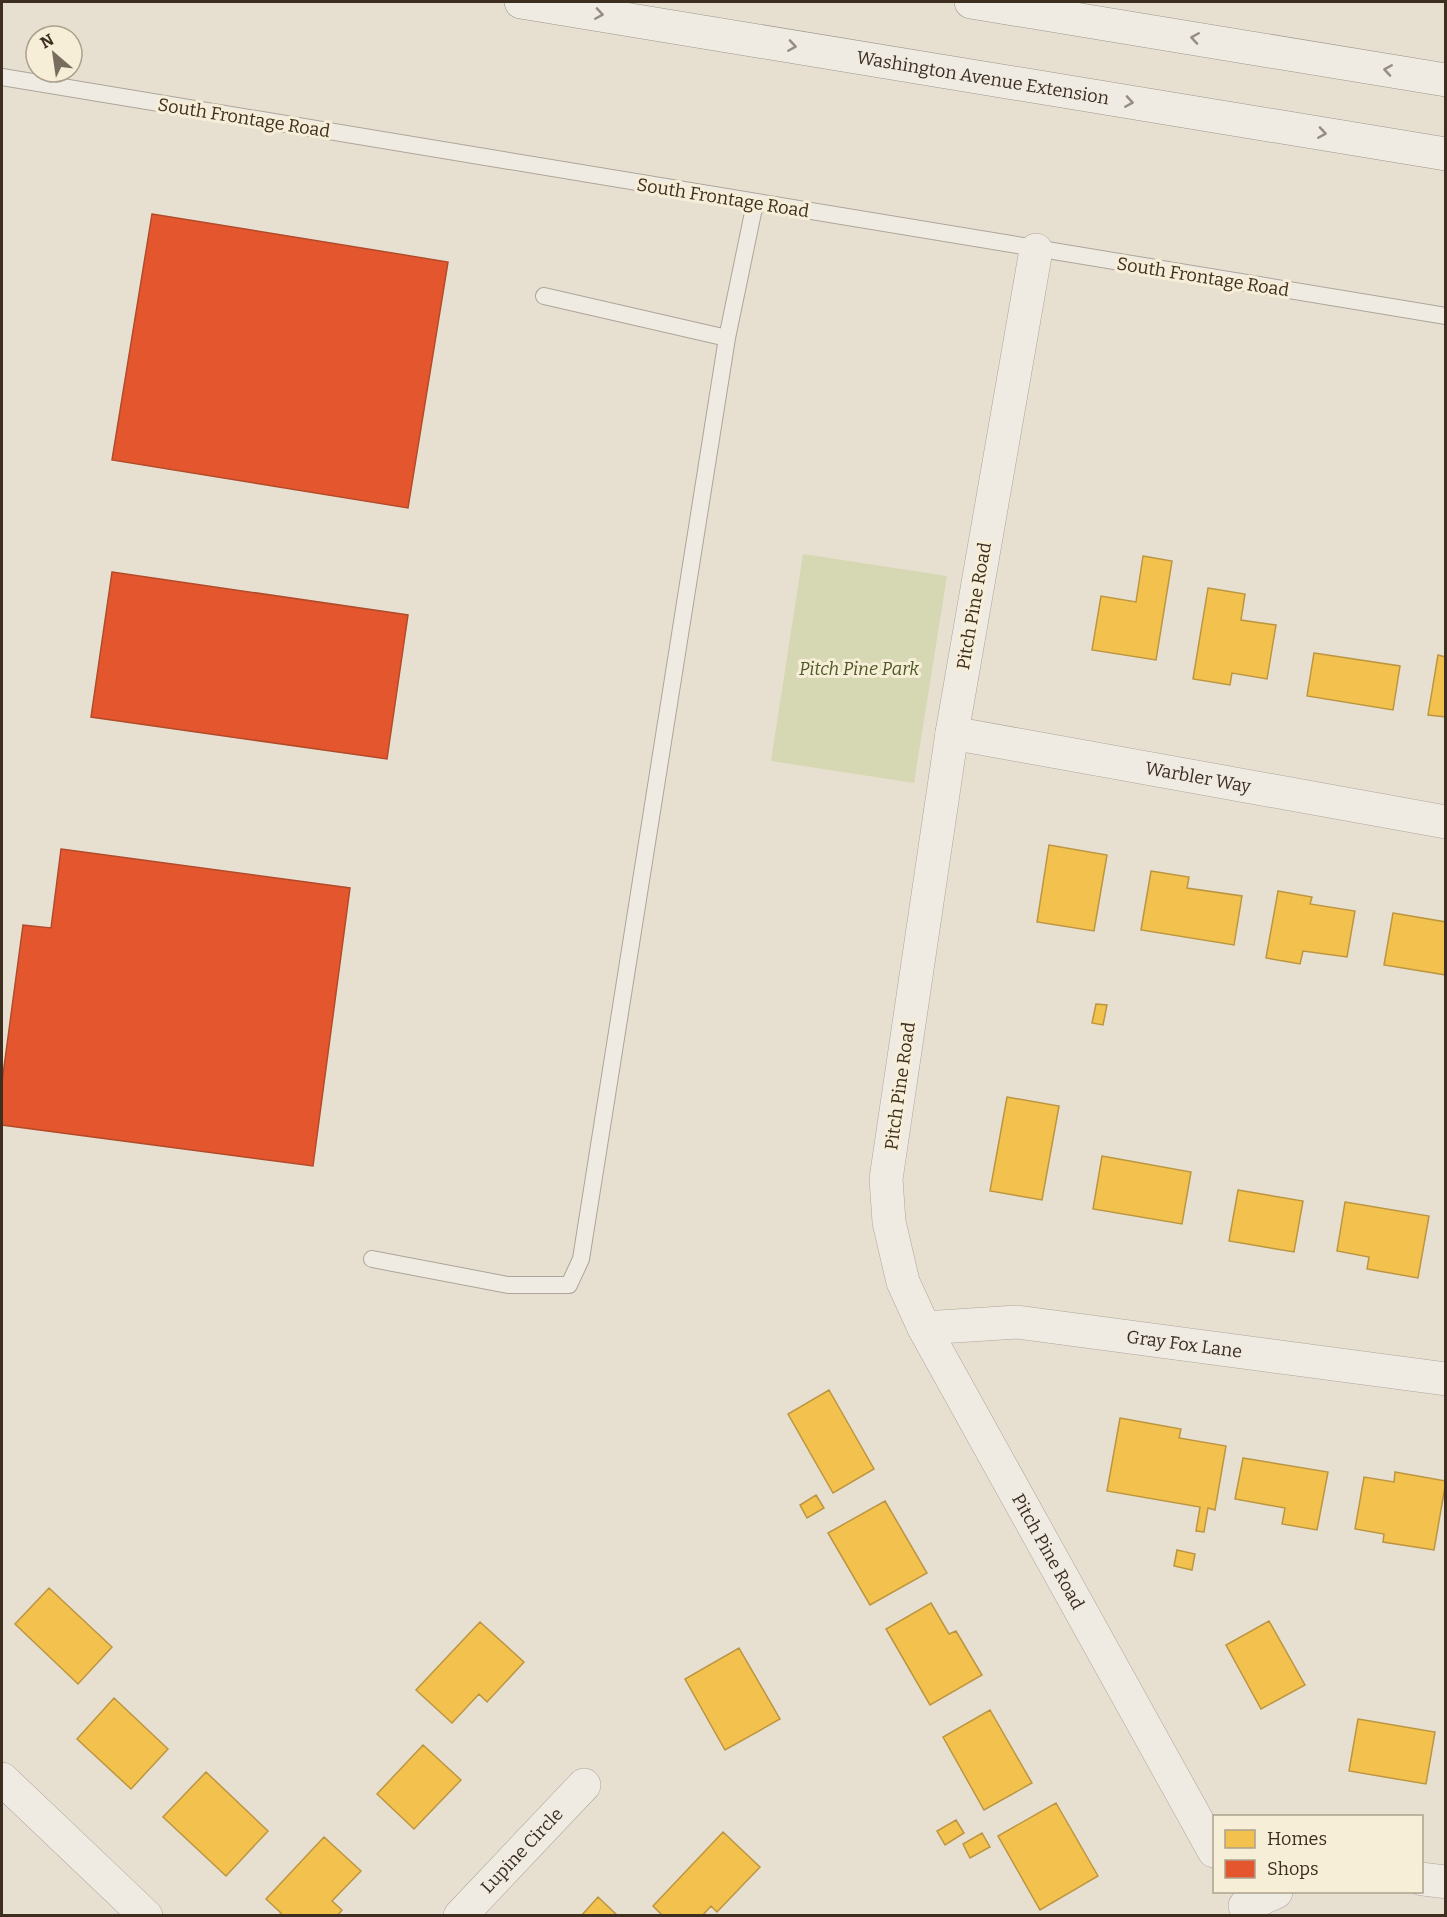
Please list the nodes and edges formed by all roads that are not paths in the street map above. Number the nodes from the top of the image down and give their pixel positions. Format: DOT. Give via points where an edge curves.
graph roads {
  1 [pos="521,2"];
  2 [pos="971,2"];
  3 [pos="2,77"];
  4 [pos="1446,80"];
  5 [pos="1446,154"];
  6 [pos="755,203"];
  7 [pos="1036,250"];
  8 [pos="544,296"];
  9 [pos="1446,316"];
  10 [pos="727,338"];
  11 [pos="952,733"];
  12 [pos="1446,822"];
  13 [pos="372,1259"];
  14 [pos="924,1328"];
  15 [pos="1446,1380"];
  16 [pos="2,1779"];
  17 [pos="584,1785"];
  18 [pos="1213,1847"];
  19 [pos="1423,1879"];
  20 [pos="1446,1882"];
  21 [pos="1273,1893"];
  22 [pos="1244,1904"];
  23 [pos="146,1916"];
  24 [pos="460,1916"];
  1 -- 5 [label="street, Washington Avenue Extension, one-way"];
  4 -- 2 [label="street, one-way"];
  3 -- 6 [label="lane, South Frontage Road"];
  6 -- 7 [label="lane, South Frontage Road"];
  6 -- 10 [label="lane"];
  7 -- 9 [label="lane, South Frontage Road"];
  7 -- 11 [label="street, Pitch Pine Road"];
  8 -- 10 [label="lane"];
  10 -- 13 [label="lane" via="581,1258 569,1286 508,1285"];
  11 -- 12 [label="street, Warbler Way"];
  11 -- 14 [label="street, Pitch Pine Road" via="886,1179 890,1222 903,1282"];
  14 -- 15 [label="street, Gray Fox Lane" via="1017,1322"];
  14 -- 18 [label="street, Pitch Pine Road"];
  16 -- 23 [label="street"];
  17 -- 24 [label="street, Lupine Circle"];
  19 -- 20 [label="street"];
  21 -- 22 [label="street"];
}
